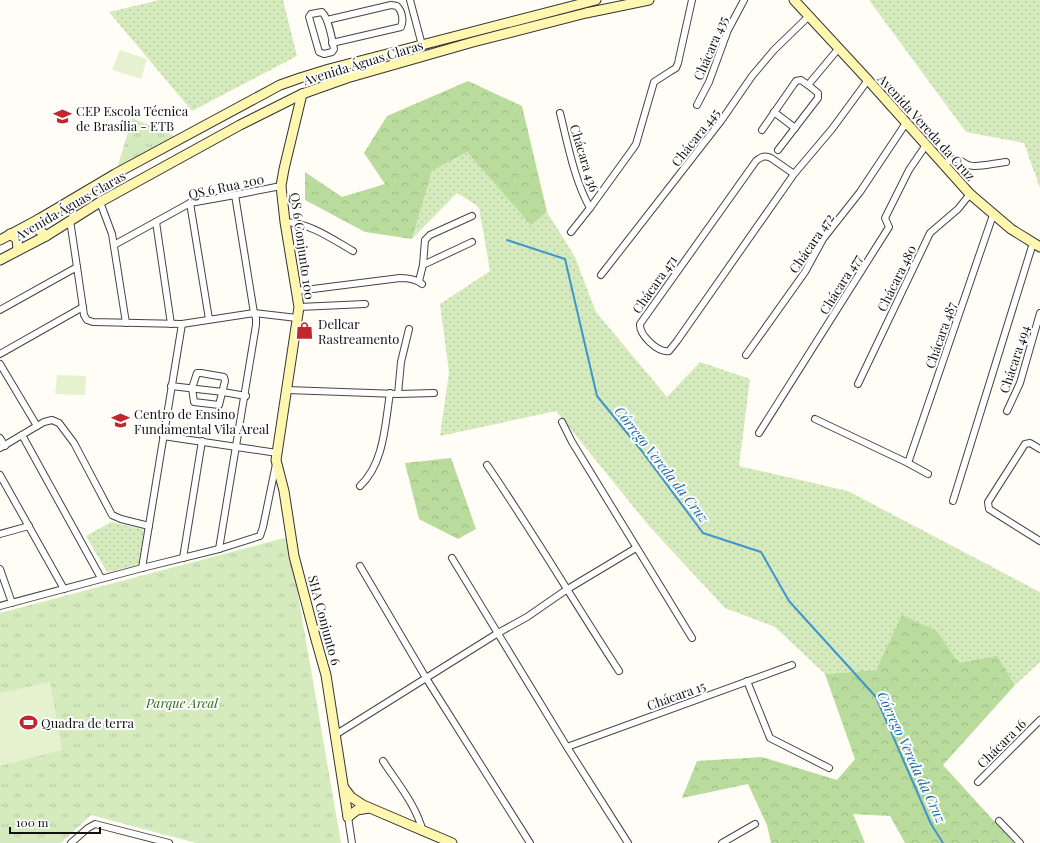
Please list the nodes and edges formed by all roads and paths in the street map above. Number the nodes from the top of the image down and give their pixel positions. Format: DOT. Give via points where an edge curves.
graph roads {
  1 [pos="410,0"];
  2 [pos="596,0"];
  3 [pos="649,0"];
  4 [pos="692,0"];
  5 [pos="744,0"];
  6 [pos="794,0"];
  7 [pos="803,0"];
  8 [pos="413,11"];
  9 [pos="402,14"];
  10 [pos="807,14"];
  11 [pos="327,20"];
  12 [pos="332,43"];
  13 [pos="422,45"];
  14 [pos="839,48"];
  15 [pos="329,69"];
  16 [pos="868,80"];
  17 [pos="332,84"];
  18 [pos="808,85"];
  19 [pos="302,94"];
  20 [pos="293,99"];
  21 [pos="696,105"];
  22 [pos="299,108"];
  23 [pos="234,109"];
  24 [pos="774,112"];
  25 [pos="560,113"];
  26 [pos="906,123"];
  27 [pos="240,125"];
  28 [pos="795,128"];
  29 [pos="762,130"];
  30 [pos="926,145"];
  31 [pos="778,150"];
  32 [pos="1006,162"];
  33 [pos="943,164"];
  34 [pos="794,174"];
  35 [pos="281,186"];
  36 [pos="970,194"];
  37 [pos="235,195"];
  38 [pos="100,202"];
  39 [pos="190,203"];
  40 [pos="590,208"];
  41 [pos="994,215"];
  42 [pos="472,216"];
  43 [pos="39,219"];
  44 [pos="70,220"];
  45 [pos="156,222"];
  46 [pos="285,222"];
  47 [pos="571,232"];
  48 [pos="10,234"];
  49 [pos="46,236"];
  50 [pos="0,240"];
  51 [pos="472,242"];
  52 [pos="114,245"];
  53 [pos="1037,245"];
  54 [pos="18,250"];
  55 [pos="353,251"];
  56 [pos="0,260"];
  57 [pos="423,265"];
  58 [pos="77,267"];
  59 [pos="601,276"];
  60 [pos="297,291"];
  61 [pos="365,304"];
  62 [pos="83,307"];
  63 [pos="299,307"];
  64 [pos="0,310"];
  65 [pos="254,313"];
  66 [pos="1040,313"];
  67 [pos="297,318"];
  68 [pos="209,319"];
  69 [pos="126,324"];
  70 [pos="171,324"];
  71 [pos="182,324"];
  72 [pos="408,329"];
  73 [pos="0,354"];
  74 [pos="746,355"];
  75 [pos="0,364"];
  76 [pos="858,384"];
  77 [pos="171,386"];
  78 [pos="192,388"];
  79 [pos="287,390"];
  80 [pos="223,392"];
  81 [pos="434,393"];
  82 [pos="390,394"];
  83 [pos="398,394"];
  84 [pos="246,396"];
  85 [pos="1007,411"];
  86 [pos="815,419"];
  87 [pos="562,422"];
  88 [pos="37,426"];
  89 [pos="758,433"];
  90 [pos="22,435"];
  91 [pos="163,436"];
  92 [pos="0,438"];
  93 [pos="202,441"];
  94 [pos="2,447"];
  95 [pos="237,448"];
  96 [pos="1040,449"];
  97 [pos="276,456"];
  98 [pos="908,463"];
  99 [pos="487,465"];
  100 [pos="928,474"];
  101 [pos="0,475"];
  102 [pos="360,486"];
  103 [pos="953,502"];
  104 [pos="29,526"];
  105 [pos="149,526"];
  106 [pos="0,534"];
  107 [pos="1040,541"];
  108 [pos="636,548"];
  109 [pos="219,549"];
  110 [pos="183,558"];
  111 [pos="452,558"];
  112 [pos="360,566"];
  113 [pos="142,568"];
  114 [pos="0,569"];
  115 [pos="101,578"];
  116 [pos="64,589"];
  117 [pos="566,590"];
  118 [pos="12,603"];
  119 [pos="0,606"];
  120 [pos="498,633"];
  121 [pos="692,638"];
  122 [pos="792,665"];
  123 [pos="619,671"];
  124 [pos="426,678"];
  125 [pos="747,681"];
  126 [pos="1040,720"];
  127 [pos="335,735"];
  128 [pos="567,746"];
  129 [pos="383,761"];
  130 [pos="828,768"];
  131 [pos="978,782"];
  132 [pos="344,788"];
  133 [pos="370,808"];
  134 [pos="348,817"];
  135 [pos="999,821"];
  136 [pos="755,824"];
  137 [pos="423,832"];
  138 [pos="71,843"];
  139 [pos="169,843"];
  140 [pos="352,843"];
  141 [pos="452,843"];
  142 [pos="530,843"];
  143 [pos="628,843"];
  144 [pos="722,843"];
  145 [pos="1020,843"];
  1 -- 8 [label="street"];
  2 -- 13 [label="main road, Avenida Águas Claras"];
  3 -- 17 [label="main road, Avenida Águas Claras" via="492,37"];
  4 -- 40 [label="street, Chácara 436" via="676,68 654,82 636,144"];
  5 -- 21 [label="street, Chácara 435" via="728,30 709,82"];
  6 -- 10 [label="main road, Avenida Vereda da Cruz"];
  7 -- 10 [label="main road, Avenida Vereda da Cruz"];
  8 -- 9 [label="street"];
  8 -- 13 [label="street"];
  9 -- 11 [label="street" via="397,6 391,5"];
  9 -- 12 [label="street" via="401,27"];
  10 -- 14 [label="main road, Avenida Vereda da Cruz"];
  10 -- 59 [label="street, Chácara 445" via="752,76 721,122"];
  11 -- 12 [label="street"];
  11 -- 12 [label="street" via="322,12 309,16 320,52 333,52"];
  13 -- 15 [label="main road, Avenida Águas Claras"];
  14 -- 16 [label="main road, Avenida Vereda da Cruz"];
  14 -- 18 [label="street"];
  15 -- 17 [label="main road"];
  15 -- 23 [label="main road, Avenida Águas Claras" via="280,85"];
  16 -- 26 [label="main road, Avenida Vereda da Cruz"];
  16 -- 34 [label="street, Chácara 471" via="832,130"];
  17 -- 19 [label="main road, Avenida Águas Claras"];
  18 -- 24 [label="street" via="801,80 796,81"];
  18 -- 28 [label="street" via="818,93 818,98"];
  19 -- 20 [label="main road, Avenida Águas Claras"];
  19 -- 22 [label="main road, QS 6 Conjunto 100"];
  20 -- 22 [label="main road"];
  20 -- 27 [label="main road, Avenida Águas Claras"];
  22 -- 35 [label="main road, QS 6 Conjunto 100"];
  23 -- 27 [label="main road" via="235,118"];
  23 -- 43 [label="main road, Avenida Águas Claras"];
  24 -- 28 [label="street"];
  24 -- 29 [label="street"];
  25 -- 40 [label="street, Chácara 436" via="572,162"];
  26 -- 30 [label="main road, Avenida Vereda da Cruz"];
  26 -- 74 [label="street, Chácara 472" via="860,192 823,239 804,272"];
  27 -- 38 [label="main road, Avenida Águas Claras"];
  28 -- 31 [label="street"];
  30 -- 33 [label="main road, Avenida Vereda da Cruz"];
  30 -- 89 [label="street, Chácara 477" via="909,170 885,218 889,227"];
  32 -- 33 [label="street" via="971,166 953,159"];
  33 -- 36 [label="main road, Avenida Vereda da Cruz"];
  34 -- 34 [label="street, Chácara 471" via="677,341 669,351 658,348 644,335 640,324 756,161 766,156"];
  35 -- 37 [label="street, QS 6 Rua 200"];
  35 -- 46 [label="main road, QS 6 Conjunto 100"];
  36 -- 41 [label="main road, Avenida Vereda da Cruz"];
  36 -- 76 [label="street, Chácara 480" via="958,209 930,233"];
  37 -- 39 [label="street, QS 6 Rua 200"];
  37 -- 65 [label="street"];
  38 -- 44 [label="main road, Avenida Águas Claras"];
  38 -- 52 [label="street"];
  39 -- 45 [label="street, QS 6 Rua 200"];
  39 -- 68 [label="street"];
  40 -- 47 [label="street, Chácara 436"];
  41 -- 53 [label="main road, Avenida Vereda da Cruz"];
  41 -- 98 [label="street, Chácara 487"];
  42 -- 57 [label="street" via="430,235 425,240"];
  43 -- 48 [label="main road, Avenida Águas Claras"];
  43 -- 49 [label="main road" via="39,230"];
  44 -- 49 [label="main road, Avenida Águas Claras"];
  44 -- 58 [label="street"];
  45 -- 52 [label="street, QS 6 Rua 200"];
  45 -- 70 [label="street"];
  46 -- 55 [label="street" via="314,229"];
  46 -- 60 [label="main road, QS 6 Conjunto 100"];
  48 -- 50 [label="main road, Avenida Águas Claras"];
  48 -- 54 [label="main road" via="17,240"];
  49 -- 54 [label="main road, Avenida Águas Claras"];
  51 -- 57 [label="street"];
  52 -- 69 [label="street"];
  53 -- 103 [label="street"];
  54 -- 56 [label="main road, Avenida Águas Claras"];
  57 -- 60 [label="street" via="420,283 400,278"];
  58 -- 62 [label="street"];
  58 -- 64 [label="street"];
  60 -- 63 [label="main road, QS 6 Conjunto 100"];
  61 -- 63 [label="street"];
  62 -- 69 [label="street" via="85,318 90,321"];
  62 -- 73 [label="street"];
  63 -- 67 [label="main road, QS 6 Conjunto 100"];
  65 -- 67 [label="street"];
  65 -- 68 [label="street"];
  65 -- 84 [label="street" via="256,324"];
  66 -- 85 [label="street, Chácara 494" via="1020,383"];
  67 -- 79 [label="main road, QS 6 Conjunto 100"];
  68 -- 71 [label="street"];
  69 -- 70 [label="street"];
  70 -- 71 [label="street"];
  71 -- 77 [label="street"];
  72 -- 83 [label="street"];
  75 -- 88 [label="street"];
  77 -- 78 [label="street"];
  77 -- 91 [label="street"];
  78 -- 80 [label="street"];
  78 -- 80 [label="street" via="194,402 215,406 220,404"];
  78 -- 80 [label="street" via="196,374 201,373 224,377"];
  79 -- 82 [label="street"];
  79 -- 97 [label="main road, QS 6 Conjunto 100"];
  80 -- 84 [label="street"];
  81 -- 83 [label="street"];
  82 -- 83 [label="street"];
  82 -- 102 [label="street" via="379,454 372,472"];
  84 -- 95 [label="street"];
  86 -- 98 [label="street"];
  87 -- 108 [label="street"];
  88 -- 90 [label="street"];
  88 -- 105 [label="street" via="52,420 59,423 74,444 112,515"];
  90 -- 94 [label="street"];
  90 -- 115 [label="street"];
  91 -- 93 [label="street"];
  91 -- 105 [label="street"];
  92 -- 94 [label="street"];
  93 -- 95 [label="street"];
  93 -- 110 [label="street"];
  95 -- 97 [label="street"];
  95 -- 109 [label="street"];
  96 -- 107 [label="street" via="1030,443 1025,444 987,506"];
  97 -- 109 [label="street" via="261,534"];
  97 -- 127 [label="main road, SHA Conjunto 6" via="294,556 326,675"];
  98 -- 100 [label="street"];
  99 -- 117 [label="street"];
  101 -- 104 [label="street"];
  104 -- 106 [label="street"];
  104 -- 116 [label="street"];
  105 -- 113 [label="street"];
  108 -- 117 [label="street"];
  108 -- 121 [label="street"];
  109 -- 110 [label="street"];
  110 -- 113 [label="street"];
  111 -- 120 [label="street"];
  112 -- 124 [label="street"];
  113 -- 115 [label="street"];
  114 -- 118 [label="street"];
  115 -- 116 [label="street"];
  116 -- 118 [label="street"];
  117 -- 120 [label="street"];
  117 -- 123 [label="street"];
  118 -- 119 [label="street"];
  120 -- 124 [label="street"];
  120 -- 128 [label="street"];
  122 -- 125 [label="street, Chácara 15"];
  124 -- 127 [label="street"];
  124 -- 142 [label="street"];
  125 -- 128 [label="street, Chácara 15"];
  125 -- 130 [label="street" via="770,738"];
  126 -- 131 [label="street, Chácara 16"];
  127 -- 132 [label="main road, SHA Conjunto 6"];
  128 -- 143 [label="street"];
  129 -- 137 [label="street" via="419,818"];
  132 -- 133 [label="main road" via="351,797"];
  132 -- 134 [label="main road, SHA Conjunto 6"];
  133 -- 134 [label="main road" via="357,810"];
  133 -- 137 [label="main road"];
  134 -- 140 [label="street"];
  135 -- 145 [label="street"];
  136 -- 144 [label="street"];
  137 -- 141 [label="main road"];
  138 -- 139 [label="street" via="95,824"];
}
